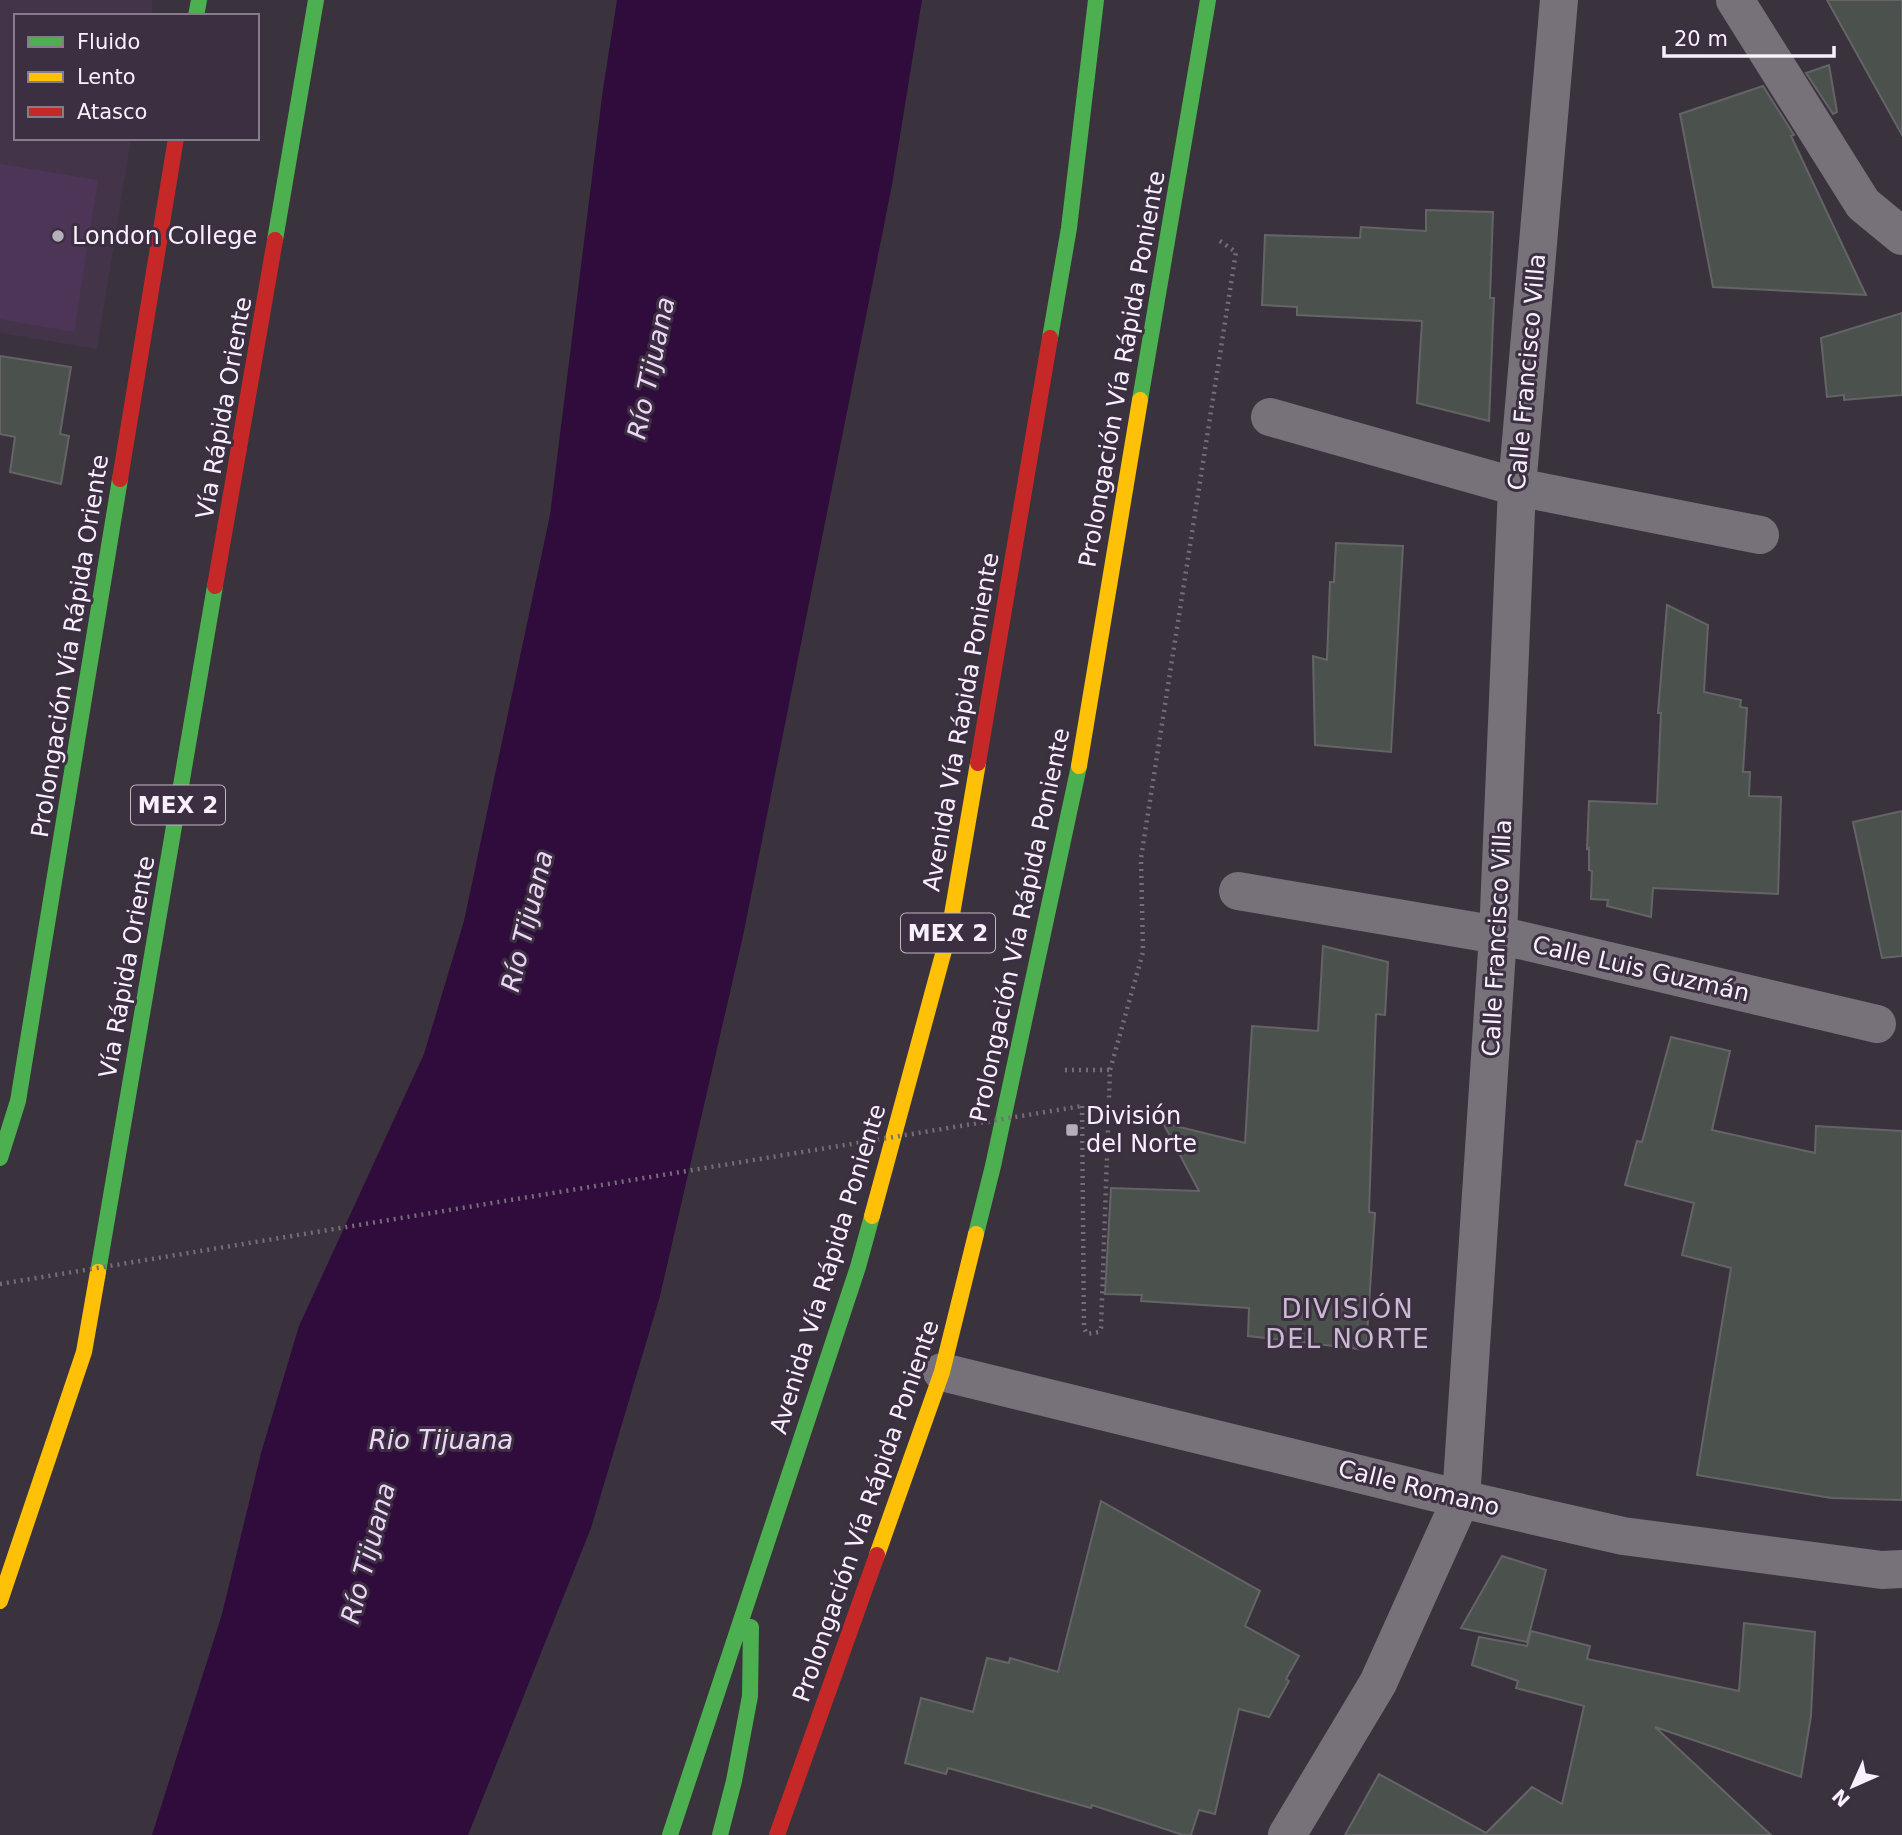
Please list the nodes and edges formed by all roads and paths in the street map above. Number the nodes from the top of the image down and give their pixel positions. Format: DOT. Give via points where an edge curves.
graph roads {
  1 [pos="1096,0"];
  2 [pos="1208,0"];
  3 [pos="1559,0"];
  4 [pos="1735,0"];
  5 [pos="314,4"];
  6 [pos="176,140"];
  7 [pos="1172,210"];
  8 [pos="1902,236"];
  9 [pos="1270,417"];
  10 [pos="1517,487"];
  11 [pos="1760,536"];
  12 [pos="1238,891"];
  13 [pos="1498,935"];
  14 [pos="1877,1024"];
  15 [pos="18,1101"];
  16 [pos="0,1120"];
  17 [pos="0,1158"];
  18 [pos="0,1284"];
  19 [pos="942,1372"];
  20 [pos="1461,1499"];
  21 [pos="1902,1569"];
  22 [pos="751,1592"];
  23 [pos="0,1601"];
  24 [pos="670,1835"];
  25 [pos="720,1835"];
  26 [pos="777,1835"];
  27 [pos="1287,1835"];
  1 -- 22 [label="main road, Avenida Vía Rápida Poniente / MEX 2" via="1069,228 948,932 858,1267"];
  2 -- 7 [label="main road, Prolongación Vía Rápida Poniente"];
  3 -- 10 [label="street, Calle Francisco Villa"];
  4 -- 8 [label="street" via="1863,204"];
  5 -- 23 [label="main road, Vía Rápida Oriente / MEX 2" via="84,1352"];
  6 -- 15 [label="main road, Prolongación Vía Rápida Oriente"];
  7 -- 18 [label="path, bridge" via="1236,252 1141,858 1143,952 1110,1070 1099,1332 1087,1334 1084,1328 1083,1106"];
  7 -- 19 [label="main road, Prolongación Vía Rápida Poniente" via="1072,804 993,1166"];
  9 -- 10 [label="street"];
  10 -- 11 [label="street"];
  10 -- 13 [label="street, Calle Francisco Villa"];
  12 -- 13 [label="street, Calle Luis Guzmán"];
  13 -- 14 [label="street, Calle Luis Guzmán"];
  13 -- 20 [label="street, Calle Francisco Villa"];
  15 -- 16 [label="main road"];
  15 -- 17 [label="main road, Prolongación Vía Rápida Oriente"];
  19 -- 20 [label="street, Calle Romano"];
  19 -- 26 [label="main road, Prolongación Vía Rápida Poniente"];
  20 -- 21 [label="street, Calle Romano" via="1622,1536"];
  20 -- 27 [label="street, Calle Francisco Villa" via="1378,1683"];
  22 -- 24 [label="main road, Avenida Vía Rápida Poniente / MEX 2"];
  22 -- 25 [label="main road" via="750,1696"];
}
